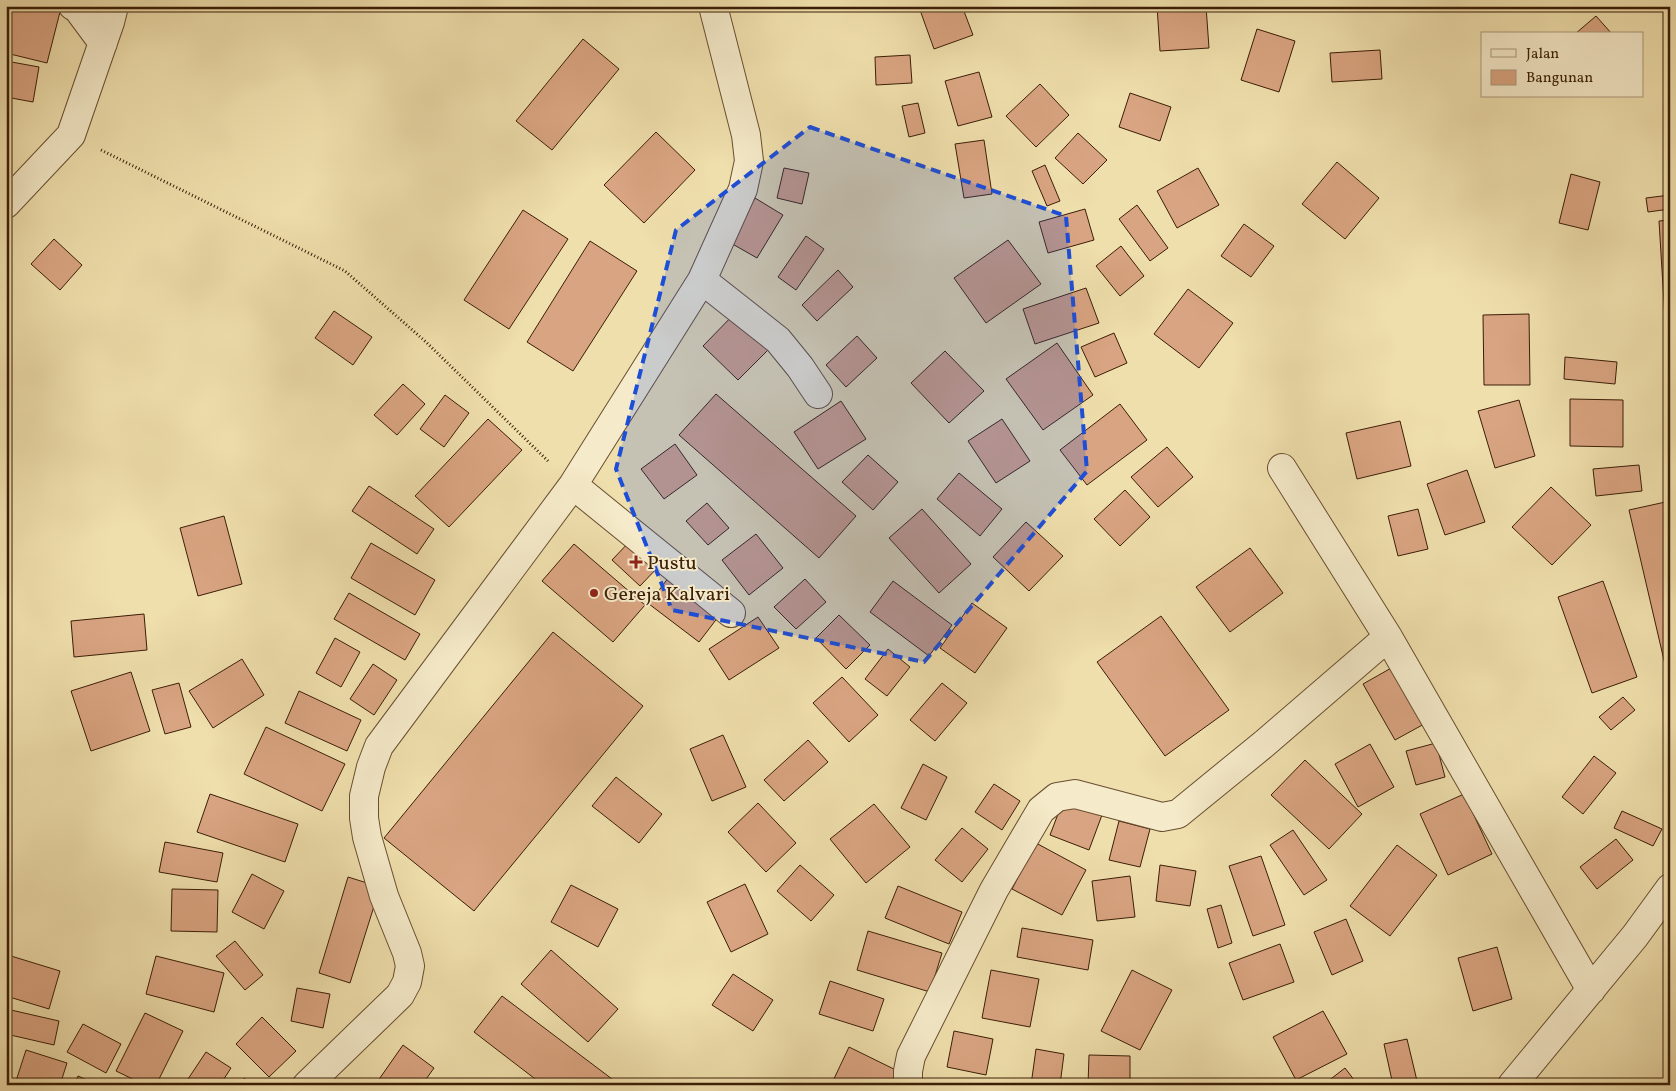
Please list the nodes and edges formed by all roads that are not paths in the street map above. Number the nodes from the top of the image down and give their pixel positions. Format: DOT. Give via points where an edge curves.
graph roads {
  1 [pos="73,6"];
  2 [pos="114,6"];
  3 [pos="713,6"];
  4 [pos="103,43"];
  5 [pos="6,204"];
  6 [pos="702,280"];
  7 [pos="818,394"];
  8 [pos="1282,468"];
  9 [pos="573,485"];
  10 [pos="731,613"];
  11 [pos="1388,637"];
  12 [pos="1670,888"];
  13 [pos="1591,990"];
  14 [pos="307,1085"];
  15 [pos="908,1085"];
  16 [pos="1512,1085"];
  1 -- 4 [label="street"];
  2 -- 4 [label="street"];
  3 -- 6 [label="street" via="746,135 749,161 743,189"];
  4 -- 5 [label="street" via="71,135"];
  6 -- 7 [label="street" via="778,340"];
  6 -- 9 [label="street"];
  8 -- 11 [label="street"];
  9 -- 10 [label="street"];
  9 -- 14 [label="street" via="379,746 364,796 364,818 384,896 407,953 410,966 407,982 400,995"];
  11 -- 13 [label="street"];
  11 -- 15 [label="street" via="1178,814 1162,817 1075,794 1057,797 1041,810 994,890 911,1056"];
  12 -- 13 [label="street"];
  13 -- 16 [label="street"];
}
